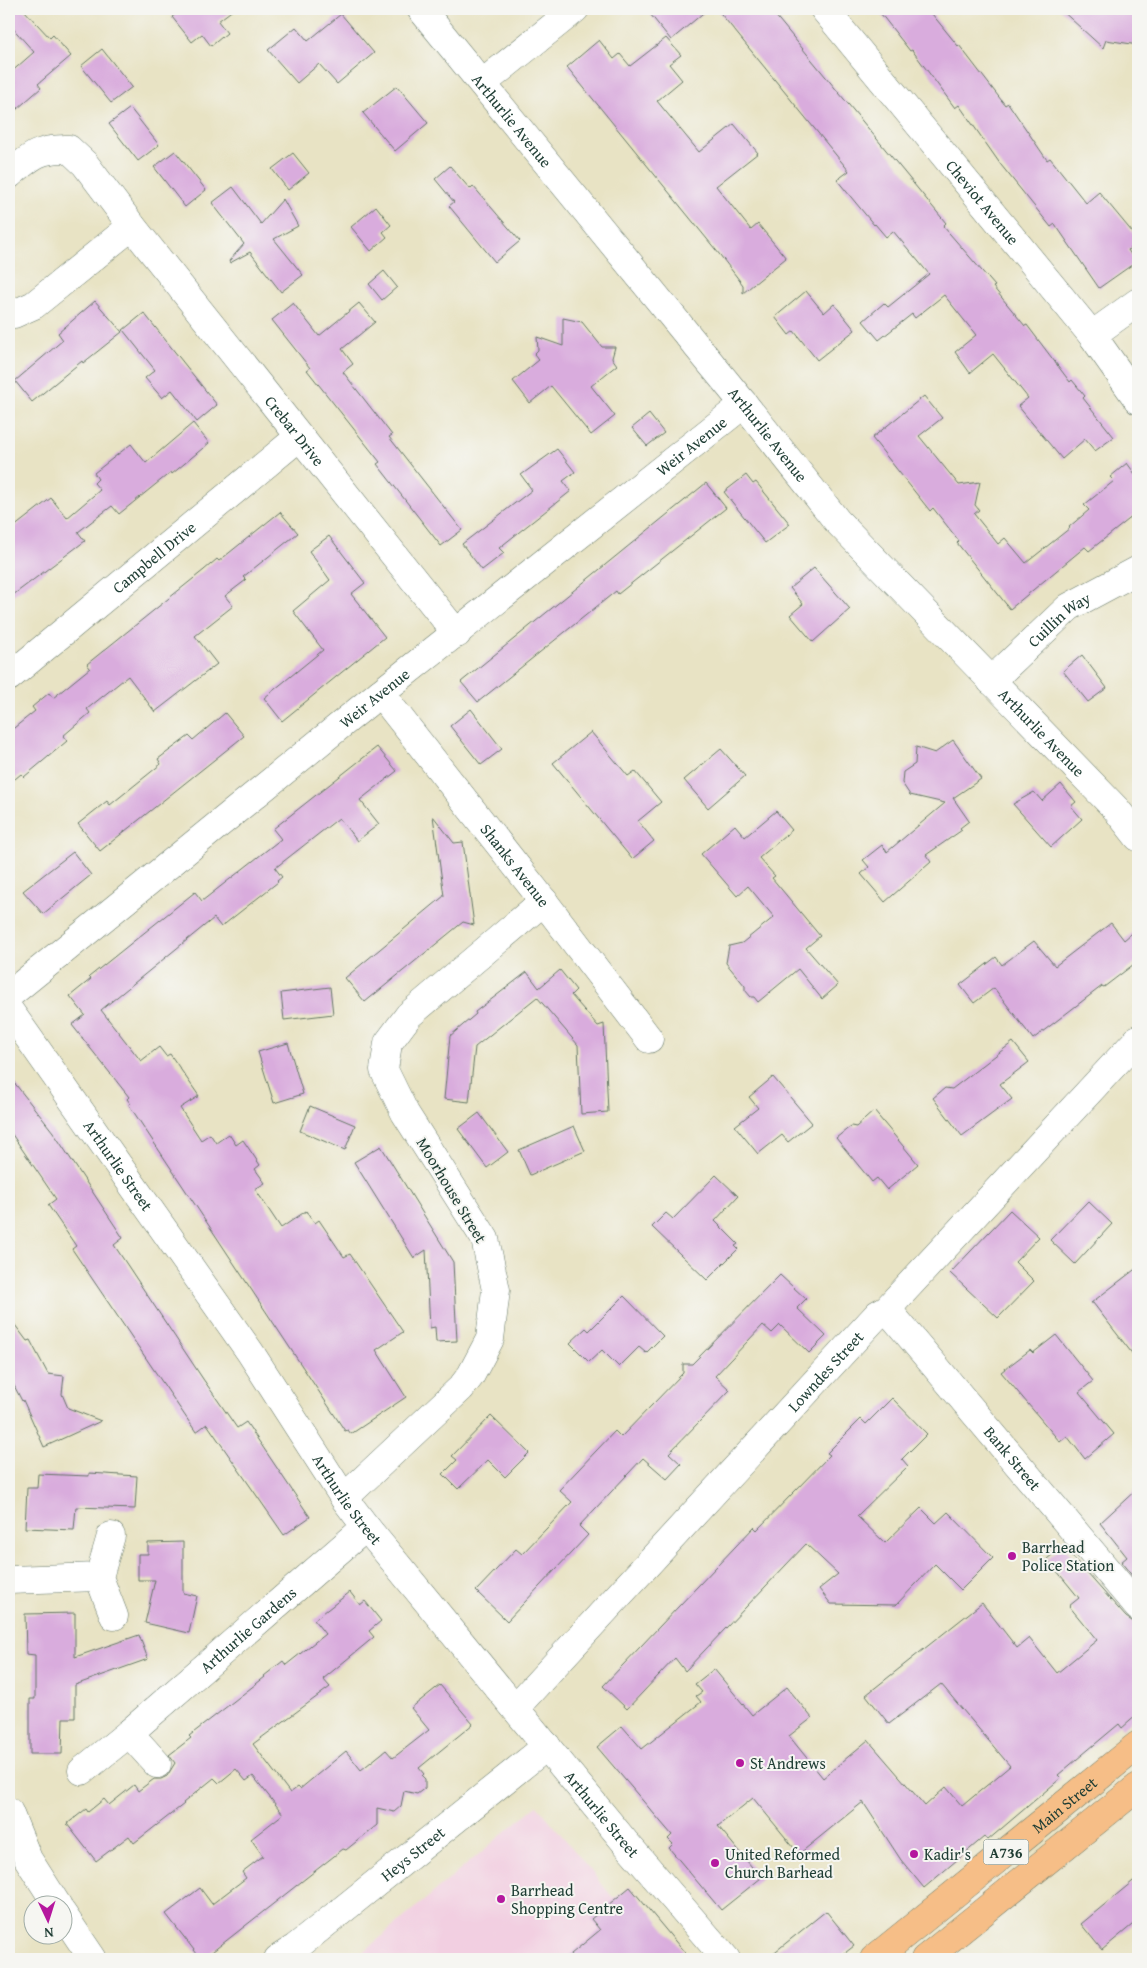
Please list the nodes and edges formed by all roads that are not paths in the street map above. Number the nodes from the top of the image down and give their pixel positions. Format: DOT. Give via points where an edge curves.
graph roads {
  1 [pos="422,9"];
  2 [pos="575,9"];
  3 [pos="824,9"];
  4 [pos="483,83"];
  5 [pos="9,176"];
  6 [pos="132,226"];
  7 [pos="1138,302"];
  8 [pos="9,314"];
  9 [pos="1092,335"];
  10 [pos="1138,400"];
  11 [pos="744,404"];
  12 [pos="299,437"];
  13 [pos="1138,570"];
  14 [pos="457,634"];
  15 [pos="9,677"];
  16 [pos="991,681"];
  17 [pos="380,693"];
  18 [pos="1138,837"];
  19 [pos="544,901"];
  20 [pos="9,995"];
  21 [pos="9,1010"];
  22 [pos="649,1039"];
  23 [pos="1138,1039"];
  24 [pos="887,1309"];
  25 [pos="344,1498"];
  26 [pos="366,1527"];
  27 [pos="111,1536"];
  28 [pos="99,1577"];
  29 [pos="9,1580"];
  30 [pos="1138,1606"];
  31 [pos="114,1616"];
  32 [pos="515,1708"];
  33 [pos="129,1733"];
  34 [pos="1138,1745"];
  35 [pos="547,1746"];
  36 [pos="157,1764"];
  37 [pos="82,1771"];
  38 [pos="1138,1787"];
  39 [pos="9,1812"];
  40 [pos="52,1896"];
  41 [pos="72,1928"];
  42 [pos="92,1959"];
  43 [pos="278,1959"];
  44 [pos="726,1959"];
  45 [pos="874,1959"];
  46 [pos="925,1959"];
  1 -- 4 [label="street, Arthurlie Avenue"];
  2 -- 4 [label="street"];
  3 -- 9 [label="street, Cheviot Avenue"];
  4 -- 11 [label="street, Arthurlie Avenue"];
  5 -- 6 [label="street, Crebar Drive" via="29,158 50,148 69,149 85,164"];
  6 -- 8 [label="street" via="34,305"];
  6 -- 12 [label="street, Crebar Drive"];
  7 -- 9 [label="street"];
  9 -- 10 [label="street, Cheviot Avenue"];
  11 -- 14 [label="street, Weir Avenue"];
  11 -- 16 [label="street, Arthurlie Avenue" via="837,521"];
  12 -- 14 [label="street, Crebar Drive"];
  12 -- 15 [label="street, Campbell Drive"];
  13 -- 16 [label="street, Cuillin Way" via="1069,607"];
  14 -- 17 [label="street, Weir Avenue"];
  16 -- 18 [label="street, Arthurlie Avenue" via="1116,809"];
  17 -- 19 [label="street, Shanks Avenue"];
  17 -- 20 [label="street, Weir Avenue"];
  19 -- 22 [label="street, Shanks Avenue"];
  19 -- 25 [label="street, Moorhouse Street" via="409,1014 388,1044 384,1070 405,1113 485,1239 496,1290 490,1339 461,1388"];
  21 -- 25 [label="street, Arthurlie Street" via="250,1352"];
  23 -- 24 [label="street, Lowndes Street"];
  24 -- 30 [label="street, Bank Street"];
  24 -- 32 [label="street, Lowndes Street" via="878,1314"];
  25 -- 26 [label="street, Arthurlie Street"];
  26 -- 32 [label="street, Arthurlie Street"];
  26 -- 33 [label="street, Arthurlie Gardens"];
  27 -- 28 [label="street"];
  28 -- 29 [label="street"];
  28 -- 31 [label="street"];
  32 -- 35 [label="street, Arthurlie Street"];
  33 -- 36 [label="street"];
  33 -- 37 [label="street, Arthurlie Gardens"];
  34 -- 45 [label="main road, Main Street / A736"];
  35 -- 43 [label="street, Heys Street"];
  35 -- 44 [label="street, Arthurlie Street"];
  38 -- 46 [label="main road, Main Street / A736"];
  39 -- 40 [label="street" via="28,1859"];
  41 -- 42 [label="street"];
}
